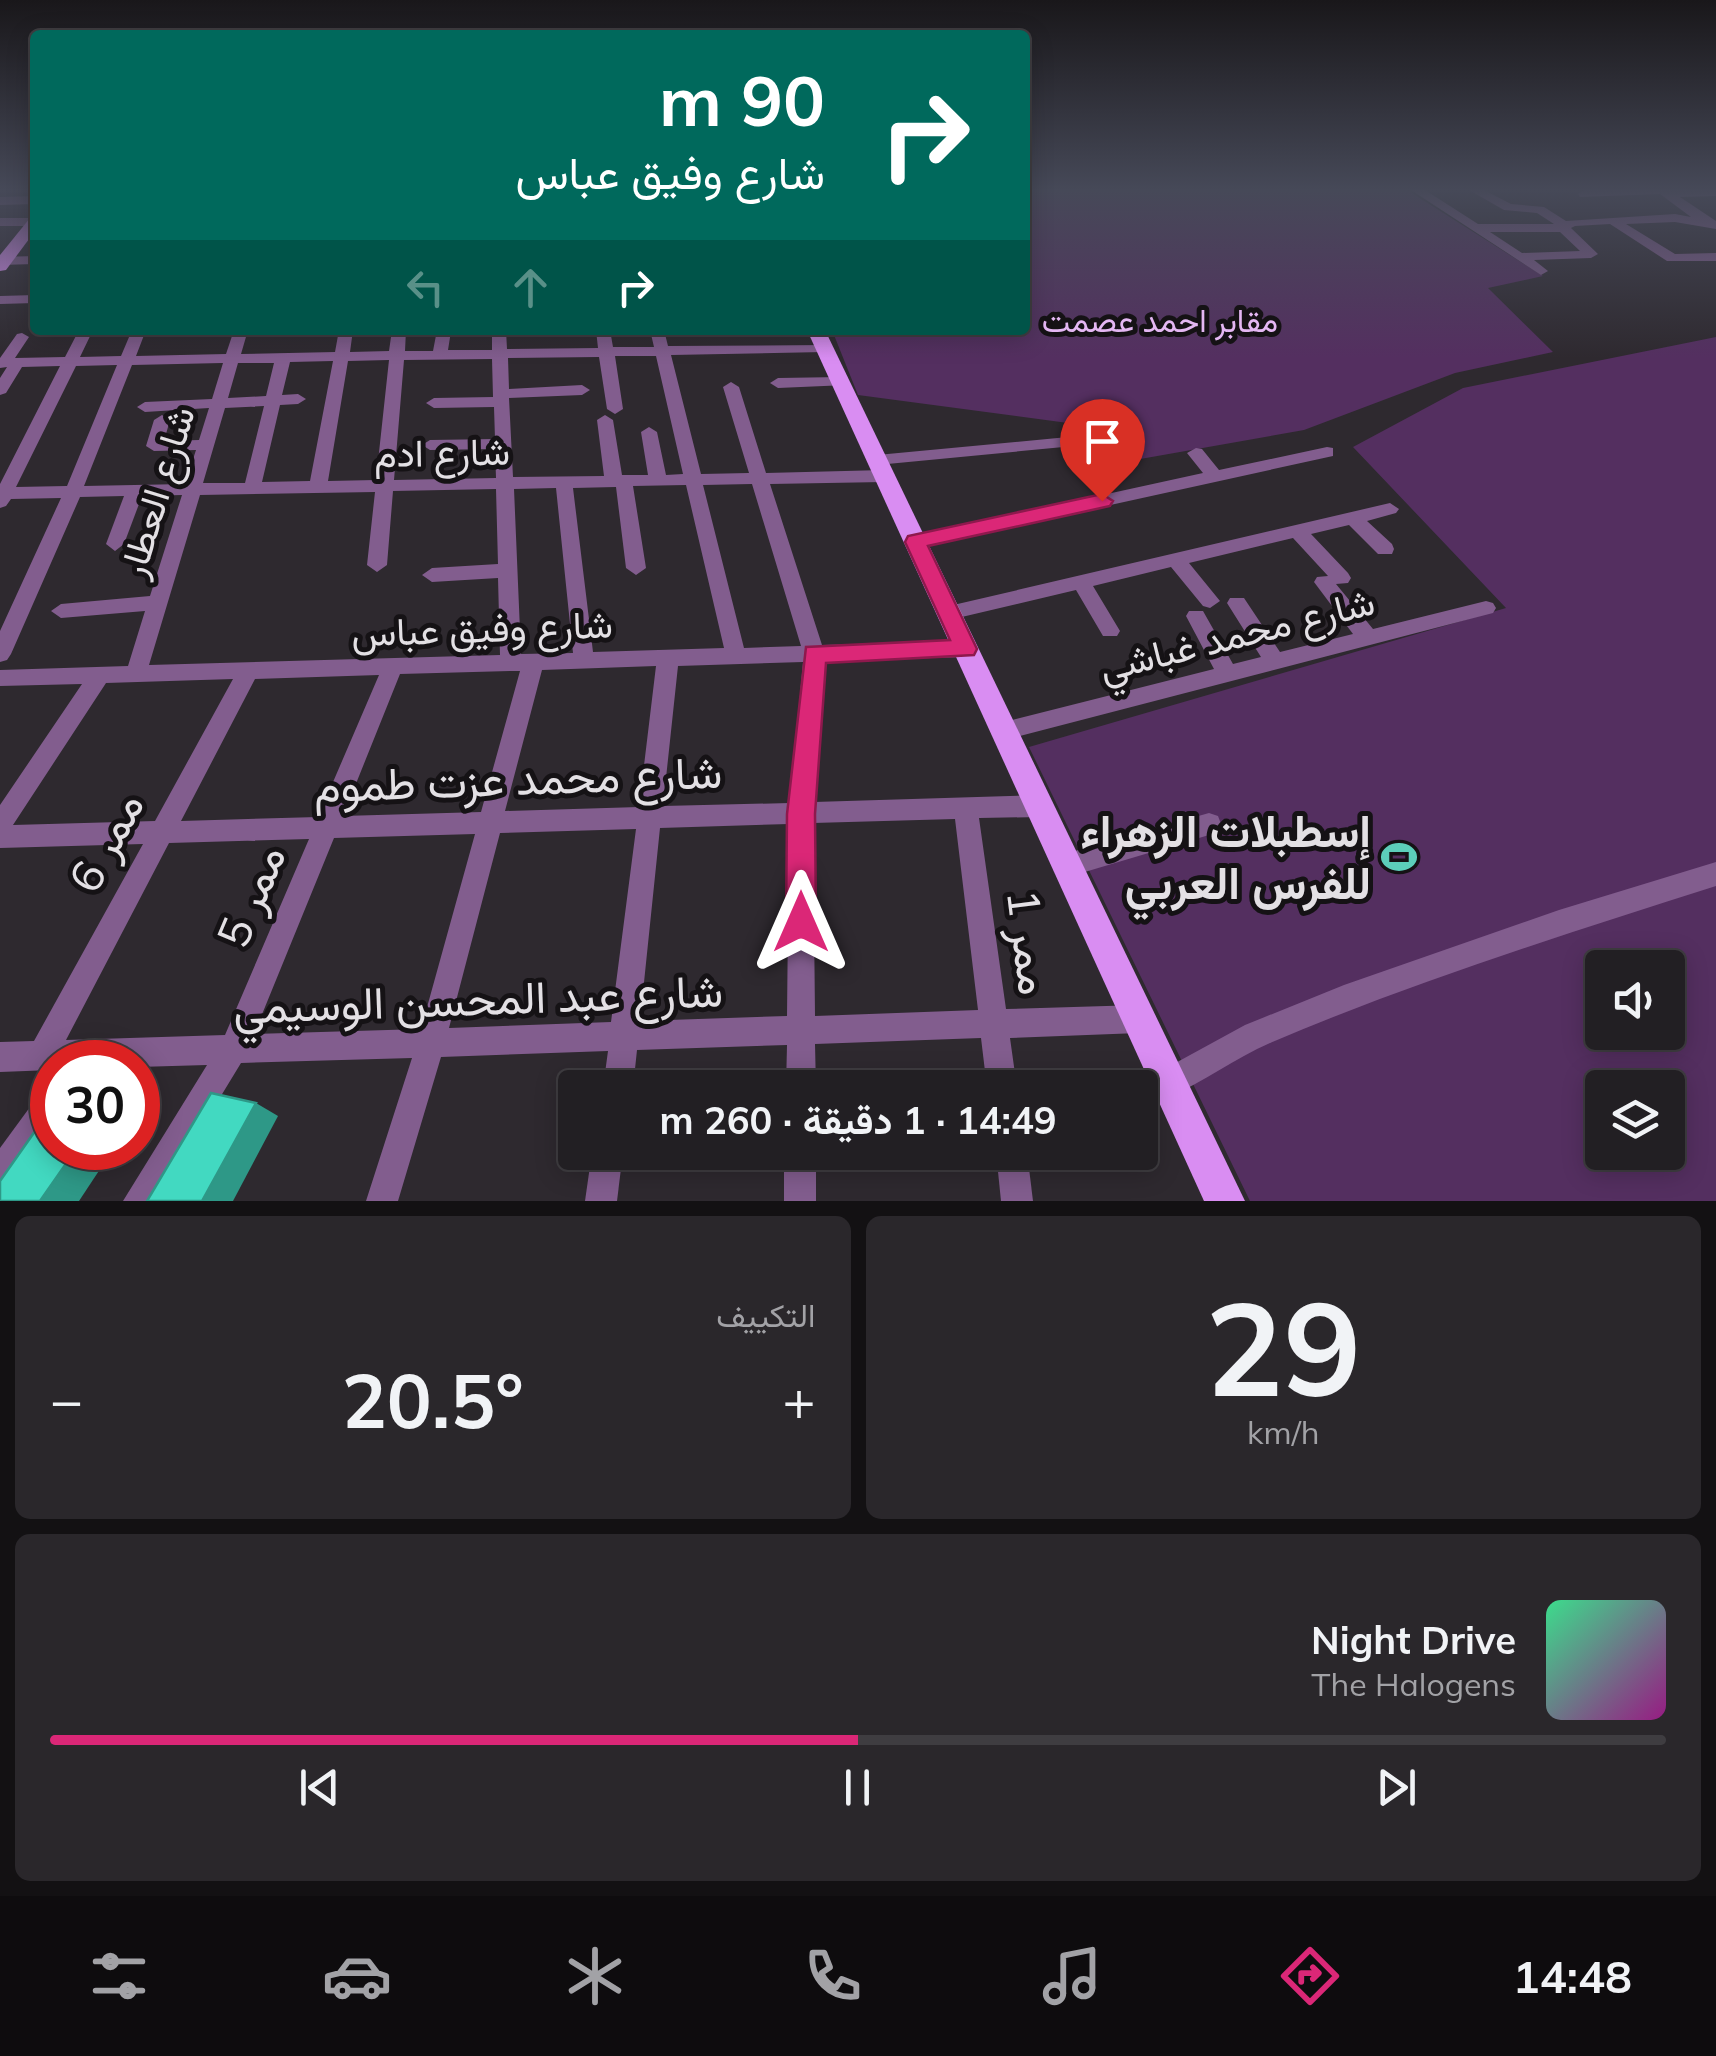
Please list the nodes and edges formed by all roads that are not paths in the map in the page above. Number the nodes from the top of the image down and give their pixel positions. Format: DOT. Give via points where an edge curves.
graph roads {
  1 [pos="1503,246"];
  2 [pos="1583,246"];
  3 [pos="1653,246"];
  4 [pos="1520,257"];
  5 [pos="1716,257"];
  6 [pos="30,260"];
  7 [pos="1,262"];
  8 [pos="1542,271"];
  9 [pos="30,299"];
  10 [pos="0,300"];
  11 [pos="83,335"];
  12 [pos="137,335"];
  13 [pos="239,335"];
  14 [pos="345,335"];
  15 [pos="399,335"];
  16 [pos="443,335"];
  17 [pos="499,335"];
  18 [pos="603,335"];
  19 [pos="658,335"];
  20 [pos="710,335"];
  21 [pos="22,337"];
  22 [pos="820,339"];
  23 [pos="662,350"];
  24 [pos="714,350"];
  25 [pos="606,352"];
  26 [pos="500,354"];
  27 [pos="397,355"];
  28 [pos="440,355"];
  29 [pos="341,356"];
  30 [pos="284,358"];
  31 [pos="232,359"];
  32 [pos="127,360"];
  33 [pos="70,361"];
  34 [pos="7,362"];
  35 [pos="840,382"];
  36 [pos="778,384"];
  37 [pos="731,387"];
  38 [pos="0,390"];
  39 [pos="582,390"];
  40 [pos="449,392"];
  41 [pos="501,395"];
  42 [pos="298,399"];
  43 [pos="273,400"];
  44 [pos="219,403"];
  45 [pos="434,404"];
  46 [pos="145,407"];
  47 [pos="162,420"];
  48 [pos="648,432"];
  49 [pos="1068,442"];
  50 [pos="503,444"];
  51 [pos="206,445"];
  52 [pos="430,445"];
  53 [pos="1327,452"];
  54 [pos="1196,453"];
  55 [pos="881,468"];
  56 [pos="1215,476"];
  57 [pos="760,479"];
  58 [pos="695,480"];
  59 [pos="658,481"];
  60 [pos="619,482"];
  61 [pos="564,483"];
  62 [pos="504,484"];
  63 [pos="384,487"];
  64 [pos="318,488"];
  65 [pos="252,489"];
  66 [pos="136,491"];
  67 [pos="192,491"];
  68 [pos="74,492"];
  69 [pos="2,496"];
  70 [pos="1390,509"];
  71 [pos="1353,518"];
  72 [pos="1297,531"];
  73 [pos="915,542"];
  74 [pos="115,544"];
  75 [pos="1384,549"];
  76 [pos="1176,560"];
  77 [pos="377,565"];
  78 [pos="636,568"];
  79 [pos="508,570"];
  80 [pos="432,575"];
  81 [pos="1081,582"];
  82 [pos="157,603"];
  83 [pos="1237,603"];
  84 [pos="1486,608"];
  85 [pos="61,611"];
  86 [pos="949,613"];
  87 [pos="1110,631"];
  88 [pos="1368,638"];
  89 [pos="966,649"];
  90 [pos="0,654"];
  91 [pos="814,654"];
  92 [pos="736,656"];
  93 [pos="668,658"];
  94 [pos="584,660"];
  95 [pos="1275,661"];
  96 [pos="522,662"];
  97 [pos="393,666"];
  98 [pos="249,670"];
  99 [pos="136,674"];
  100 [pos="1228,674"];
  101 [pos="100,675"];
  102 [pos="0,678"];
  103 [pos="1004,731"];
  104 [pos="1039,806"];
  105 [pos="966,808"];
  106 [pos="801,814"];
  107 [pos="650,818"];
  108 [pos="490,823"];
  109 [pos="1209,824"];
  110 [pos="0,825"];
  111 [pos="326,828"];
  112 [pos="162,833"];
  113 [pos="0,838"];
  114 [pos="1068,865"];
  115 [pos="1716,874"];
  116 [pos="1140,1019"];
  117 [pos="994,1025"];
  118 [pos="801,1031"];
  119 [pos="625,1037"];
  120 [pos="51,1040"];
  121 [pos="431,1043"];
  122 [pos="233,1050"];
  123 [pos="160,1054"];
  124 [pos="30,1057"];
  125 [pos="0,1058"];
  126 [pos="620,1070"];
  127 [pos="800,1070"];
  128 [pos="1000,1070"];
  129 [pos="1169,1082"];
  130 [pos="30,1134"];
  131 [pos="606,1170"];
  132 [pos="800,1170"];
  133 [pos="1013,1170"];
  134 [pos="0,1174"];
  135 [pos="139,1201"];
  136 [pos="382,1201"];
  137 [pos="602,1201"];
  138 [pos="800,1201"];
  139 [pos="1017,1201"];
  140 [pos="1225,1201"];
  1 -- 4 [label="street"];
  2 -- 4 [label="street" via="1591,254"];
  3 -- 5 [label="street" via="1672,258"];
  4 -- 8 [label="street"];
  6 -- 7 [label="street"];
  9 -- 10 [label="street"];
  11 -- 33 [label="street"];
  12 -- 32 [label="street"];
  13 -- 31 [label="street, شارع العطار"];
  14 -- 29 [label="street"];
  15 -- 27 [label="street"];
  16 -- 28 [label="street"];
  17 -- 26 [label="street"];
  18 -- 25 [label="street"];
  19 -- 23 [label="street"];
  20 -- 24 [label="street"];
  21 -- 34 [label="street"];
  22 -- 24 [label="street"];
  22 -- 35 [label="main road"];
  23 -- 24 [label="street"];
  23 -- 25 [label="street"];
  23 -- 58 [label="street"];
  25 -- 26 [label="street"];
  25 -- 60 [label="street"];
  26 -- 28 [label="street"];
  26 -- 41 [label="street"];
  27 -- 28 [label="street"];
  27 -- 29 [label="street"];
  27 -- 63 [label="street"];
  29 -- 30 [label="street"];
  29 -- 64 [label="street"];
  30 -- 31 [label="street"];
  30 -- 43 [label="street"];
  31 -- 32 [label="street"];
  31 -- 44 [label="street, شارع العطار"];
  32 -- 33 [label="street"];
  32 -- 68 [label="street"];
  33 -- 34 [label="street"];
  33 -- 69 [label="street"];
  34 -- 38 [label="street"];
  35 -- 36 [label="street"];
  35 -- 55 [label="main road"];
  37 -- 57 [label="street"];
  39 -- 41 [label="street"];
  40 -- 41 [label="street"];
  41 -- 45 [label="street"];
  41 -- 50 [label="street"];
  42 -- 43 [label="street"];
  43 -- 44 [label="street"];
  43 -- 65 [label="street"];
  44 -- 46 [label="street"];
  44 -- 51 [label="street, شارع العطار"];
  47 -- 51 [label="street" via="154,446"];
  48 -- 59 [label="street"];
  49 -- 55 [label="street, شارع ادم"];
  50 -- 52 [label="street"];
  50 -- 62 [label="street"];
  51 -- 67 [label="street, شارع العطار"];
  53 -- 56 [label="street"];
  54 -- 56 [label="street"];
  55 -- 57 [label="street, شارع ادم"];
  55 -- 73 [label="main road"];
  56 -- 73 [label="street"];
  57 -- 58 [label="street, شارع ادم"];
  57 -- 91 [label="street"];
  58 -- 59 [label="street, شارع ادم"];
  58 -- 92 [label="street"];
  59 -- 60 [label="street, شارع ادم"];
  60 -- 61 [label="street, شارع ادم"];
  60 -- 78 [label="street"];
  61 -- 62 [label="street, شارع ادم"];
  61 -- 94 [label="street"];
  62 -- 63 [label="street, شارع ادم"];
  62 -- 79 [label="street"];
  63 -- 64 [label="street, شارع ادم"];
  63 -- 77 [label="street"];
  64 -- 65 [label="street, شارع ادم"];
  65 -- 67 [label="street, شارع ادم"];
  66 -- 67 [label="street, شارع ادم"];
  66 -- 68 [label="street, شارع ادم"];
  66 -- 74 [label="street"];
  67 -- 82 [label="street, شارع العطار"];
  68 -- 69 [label="street, شارع ادم"];
  68 -- 90 [label="street"];
  70 -- 71 [label="street"];
  71 -- 72 [label="street"];
  71 -- 75 [label="street"];
  72 -- 76 [label="street"];
  72 -- 88 [label="street"];
  73 -- 86 [label="main road"];
  76 -- 81 [label="street"];
  76 -- 100 [label="street"];
  79 -- 80 [label="street"];
  79 -- 96 [label="street"];
  81 -- 86 [label="street"];
  81 -- 87 [label="street"];
  82 -- 85 [label="street"];
  82 -- 99 [label="street, شارع العطار"];
  83 -- 95 [label="street"];
  84 -- 88 [label="street, شارع محمد غباشي"];
  86 -- 89 [label="main road"];
  88 -- 95 [label="street, شارع محمد غباشي"];
  89 -- 91 [label="street, شارع وفيق عباس"];
  89 -- 103 [label="main road"];
  91 -- 92 [label="street, شارع وفيق عباس"];
  91 -- 106 [label="street"];
  92 -- 93 [label="street, شارع وفيق عباس"];
  93 -- 94 [label="street, شارع وفيق عباس"];
  93 -- 107 [label="street"];
  94 -- 96 [label="street, شارع وفيق عباس"];
  95 -- 100 [label="street, شارع محمد غباشي"];
  96 -- 97 [label="street, شارع وفيق عباس"];
  96 -- 108 [label="street"];
  97 -- 98 [label="street, شارع وفيق عباس"];
  97 -- 111 [label="street, ممر 5"];
  98 -- 99 [label="street, شارع وفيق عباس"];
  98 -- 112 [label="street, ممر 6"];
  99 -- 101 [label="street, شارع وفيق عباس"];
  100 -- 103 [label="street, شارع محمد غباشي"];
  101 -- 102 [label="street, شارع وفيق عباس"];
  101 -- 110 [label="street"];
  103 -- 104 [label="main road"];
  104 -- 105 [label="street, شارع محمد عزت طموم"];
  104 -- 114 [label="main road"];
  105 -- 106 [label="street, شارع محمد عزت طموم"];
  105 -- 117 [label="street, ممر 1"];
  106 -- 107 [label="street, شارع محمد عزت طموم"];
  106 -- 118 [label="street"];
  107 -- 108 [label="street, شارع محمد عزت طموم"];
  107 -- 119 [label="street"];
  108 -- 111 [label="street, شارع محمد عزت طموم"];
  108 -- 121 [label="street"];
  109 -- 114 [label="street"];
  111 -- 112 [label="street, شارع محمد عزت طموم"];
  111 -- 122 [label="street, ممر 5"];
  112 -- 113 [label="street, شارع محمد عزت طموم"];
  112 -- 120 [label="street, ممر 6"];
  114 -- 116 [label="main road"];
  115 -- 129 [label="street" via="1344,999 1255,1035"];
  116 -- 117 [label="street, شارع عبد المحسن الوسيمي"];
  116 -- 129 [label="main road"];
  117 -- 118 [label="street, شارع عبد المحسن الوسيمي"];
  117 -- 128 [label="street, ممر 1"];
  118 -- 119 [label="street, شارع عبد المحسن الوسيمي"];
  118 -- 127 [label="street"];
  119 -- 121 [label="street, شارع عبد المحسن الوسيمي"];
  119 -- 126 [label="street"];
  121 -- 122 [label="street, شارع عبد المحسن الوسيمي"];
  121 -- 136 [label="street"];
  122 -- 123 [label="street, شارع عبد المحسن الوسيمي"];
  122 -- 135 [label="street, ممر 5"];
  124 -- 125 [label="street, شارع عبد المحسن الوسيمي"];
  129 -- 140 [label="main road"];
  130 -- 134 [label="street"];
  131 -- 137 [label="street"];
  132 -- 138 [label="street"];
  133 -- 139 [label="street"];
}
